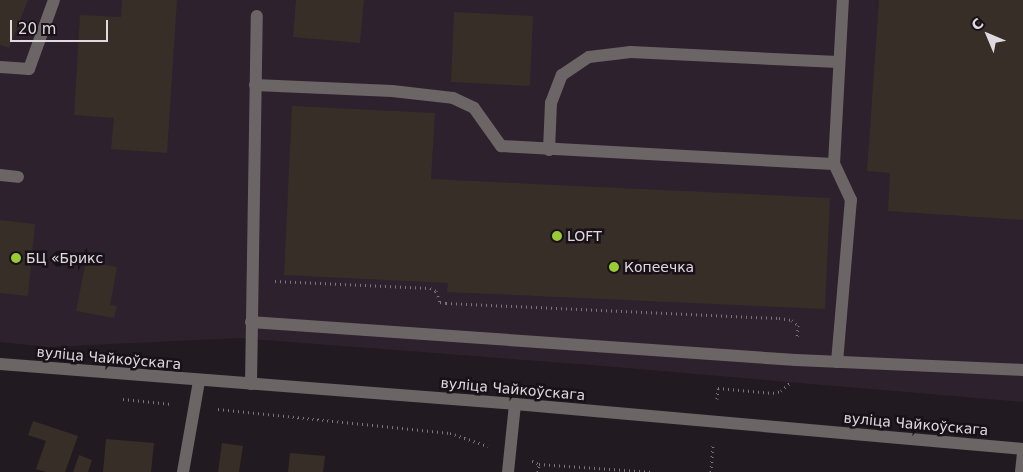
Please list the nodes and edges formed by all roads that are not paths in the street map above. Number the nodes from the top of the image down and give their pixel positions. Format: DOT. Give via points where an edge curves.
graph roads {
  1 [pos="54,0"];
  2 [pos="843,0"];
  3 [pos="257,16"];
  4 [pos="838,62"];
  5 [pos="0,67"];
  6 [pos="255,85"];
  7 [pos="549,150"];
  8 [pos="834,164"];
  9 [pos="0,175"];
  10 [pos="18,177"];
  11 [pos="251,322"];
  12 [pos="837,362"];
  13 [pos="0,364"];
  14 [pos="1023,370"];
  15 [pos="199,380"];
  16 [pos="251,384"];
  17 [pos="515,404"];
  18 [pos="1023,449"];
  19 [pos="1023,454"];
  20 [pos="183,472"];
  21 [pos="508,472"];
  22 [pos="1021,472"];
  1 -- 5 [label="street" via="30,69"];
  2 -- 4 [label="street"];
  3 -- 6 [label="street"];
  4 -- 7 [label="street" via="631,52 589,56 562,75 551,103"];
  4 -- 8 [label="street"];
  6 -- 7 [label="street" via="392,91 453,98 474,108 501,146"];
  6 -- 11 [label="street"];
  7 -- 8 [label="street"];
  8 -- 12 [label="street" via="851,200"];
  9 -- 10 [label="street"];
  11 -- 12 [label="street"];
  11 -- 16 [label="street"];
  12 -- 14 [label="street"];
  13 -- 15 [label="street, вуліца Чайкоўскага"];
  15 -- 16 [label="street, вуліца Чайкоўскага"];
  15 -- 20 [label="street"];
  16 -- 17 [label="street, вуліца Чайкоўскага"];
  17 -- 18 [label="street, вуліца Чайкоўскага"];
  17 -- 21 [label="street"];
  19 -- 22 [label="street"];
}
